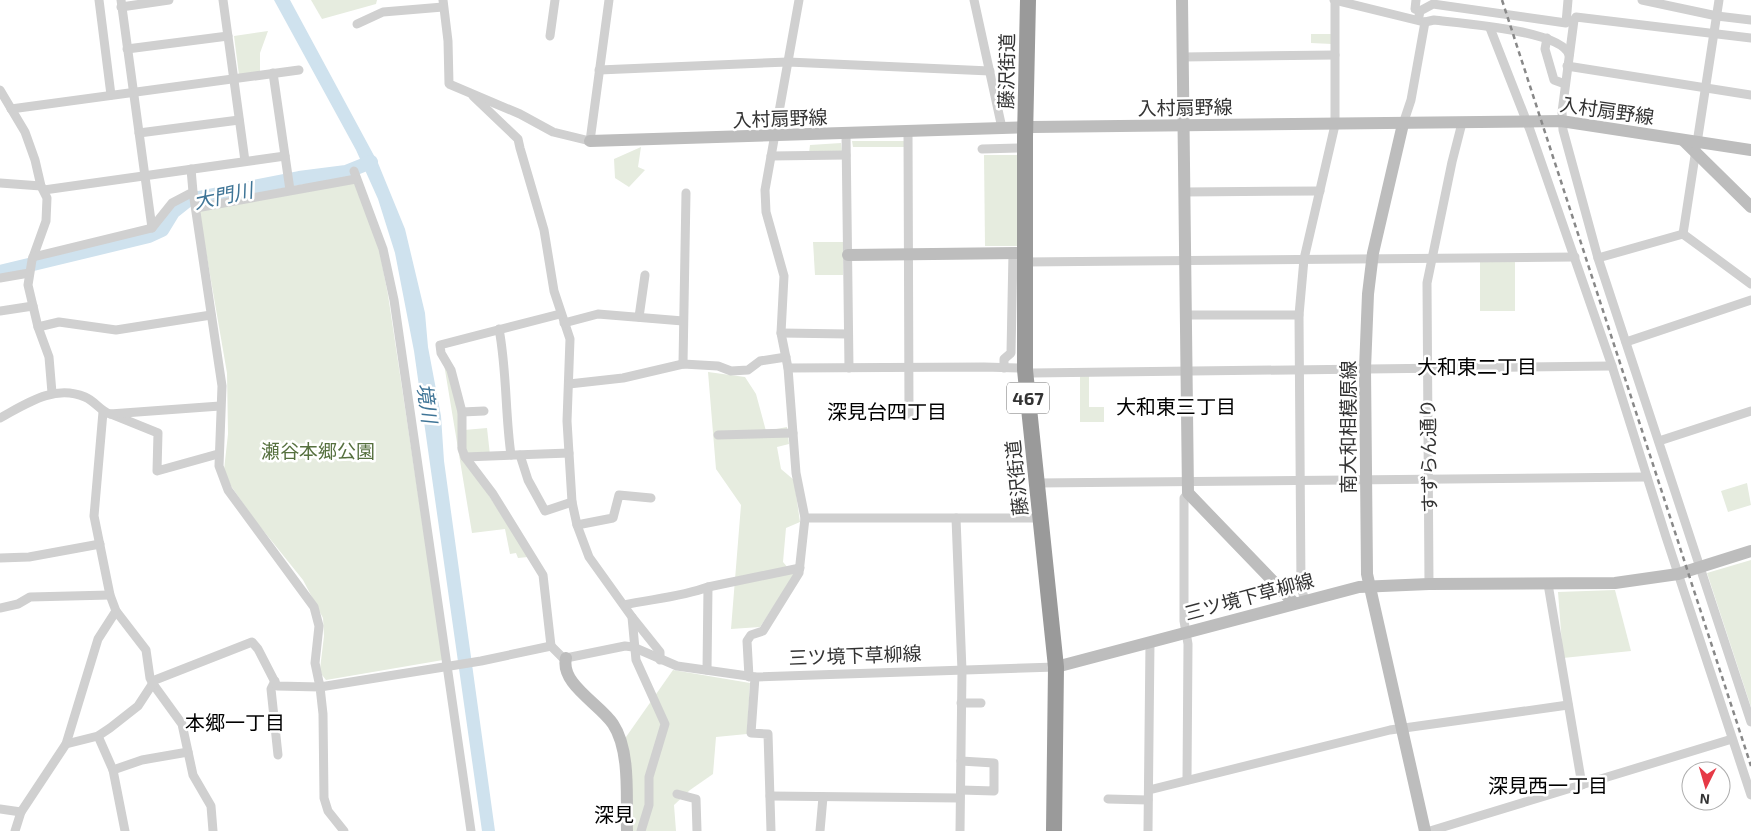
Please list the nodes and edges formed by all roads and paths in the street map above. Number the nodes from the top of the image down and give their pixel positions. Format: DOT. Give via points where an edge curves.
graph roads {
  1 [pos="98,0"];
  2 [pos="169,0"];
  3 [pos="223,0"];
  4 [pos="555,0"];
  5 [pos="609,0"];
  6 [pos="799,0"];
  7 [pos="974,0"];
  8 [pos="1028,0"];
  9 [pos="1182,0"];
  10 [pos="1334,0"];
  11 [pos="1416,0"];
  12 [pos="1568,0"];
  13 [pos="1642,0"];
  14 [pos="1719,0"];
  15 [pos="121,3"];
  16 [pos="1444,3"];
  17 [pos="443,4"];
  18 [pos="1503,14"];
  19 [pos="1421,16"];
  20 [pos="1717,16"];
  21 [pos="1751,20"];
  22 [pos="357,24"];
  23 [pos="1507,25"];
  24 [pos="1490,28"];
  25 [pos="1715,34"];
  26 [pos="228,36"];
  27 [pos="550,36"];
  28 [pos="1546,38"];
  29 [pos="1751,38"];
  30 [pos="127,49"];
  31 [pos="1335,55"];
  32 [pos="1568,55"];
  33 [pos="1183,57"];
  34 [pos="788,62"];
  35 [pos="1568,66"];
  36 [pos="299,70"];
  37 [pos="599,70"];
  38 [pos="990,71"];
  39 [pos="273,74"];
  40 [pos="234,79"];
  41 [pos="1565,84"];
  42 [pos="1706,88"];
  43 [pos="0,90"];
  44 [pos="133,92"];
  45 [pos="111,95"];
  46 [pos="1751,95"];
  47 [pos="473,96"];
  48 [pos="11,109"];
  49 [pos="239,120"];
  50 [pos="1561,121"];
  51 [pos="1462,123"];
  52 [pos="1527,123"];
  53 [pos="1403,124"];
  54 [pos="1334,125"];
  55 [pos="1184,126"];
  56 [pos="1002,128"];
  57 [pos="1025,128"];
  58 [pos="908,132"];
  59 [pos="139,133"];
  60 [pos="846,134"];
  61 [pos="775,136"];
  62 [pos="590,141"];
  63 [pos="1019,148"];
  64 [pos="1697,148"];
  65 [pos="982,149"];
  66 [pos="1751,150"];
  67 [pos="285,156"];
  68 [pos="770,156"];
  69 [pos="846,156"];
  70 [pos="245,161"];
  71 [pos="190,169"];
  72 [pos="145,175"];
  73 [pos="0,183"];
  74 [pos="289,184"];
  75 [pos="42,188"];
  76 [pos="1320,191"];
  77 [pos="1184,192"];
  78 [pos="686,193"];
  79 [pos="194,199"];
  80 [pos="1751,207"];
  81 [pos="152,228"];
  82 [pos="1683,234"];
  83 [pos="908,254"];
  84 [pos="848,255"];
  85 [pos="1021,256"];
  86 [pos="1575,257"];
  87 [pos="1372,258"];
  88 [pos="1431,258"];
  89 [pos="1598,258"];
  90 [pos="1304,259"];
  91 [pos="1185,260"];
  92 [pos="31,264"];
  93 [pos="645,275"];
  94 [pos="0,278"];
  95 [pos="1751,284"];
  96 [pos="1751,300"];
  97 [pos="32,306"];
  98 [pos="0,311"];
  99 [pos="211,315"];
  100 [pos="1185,315"];
  101 [pos="1299,315"];
  102 [pos="639,317"];
  103 [pos="562,318"];
  104 [pos="683,321"];
  105 [pos="38,327"];
  106 [pos="499,329"];
  107 [pos="781,333"];
  108 [pos="848,334"];
  109 [pos="1626,342"];
  110 [pos="786,357"];
  111 [pos="683,364"];
  112 [pos="1612,366"];
  113 [pos="788,368"];
  114 [pos="849,368"];
  115 [pos="909,368"];
  116 [pos="1004,368"];
  117 [pos="1427,368"];
  118 [pos="1365,369"];
  119 [pos="1025,370"];
  120 [pos="1299,370"];
  121 [pos="1186,371"];
  122 [pos="569,384"];
  123 [pos="52,393"];
  124 [pos="220,406"];
  125 [pos="484,410"];
  126 [pos="1751,411"];
  127 [pos="462,412"];
  128 [pos="107,413"];
  129 [pos="909,414"];
  130 [pos="0,418"];
  131 [pos="793,433"];
  132 [pos="718,435"];
  133 [pos="1659,441"];
  134 [pos="569,453"];
  135 [pos="218,454"];
  136 [pos="515,455"];
  137 [pos="465,457"];
  138 [pos="1647,477"];
  139 [pos="1428,479"];
  140 [pos="1300,480"];
  141 [pos="1366,480"];
  142 [pos="1037,483"];
  143 [pos="1187,487"];
  144 [pos="651,498"];
  145 [pos="572,502"];
  146 [pos="805,518"];
  147 [pos="956,518"];
  148 [pos="1040,518"];
  149 [pos="577,525"];
  150 [pos="100,544"];
  151 [pos="1751,551"];
  152 [pos="0,558"];
  153 [pos="800,568"];
  154 [pos="1701,568"];
  155 [pos="1678,574"];
  156 [pos="1428,584"];
  157 [pos="1548,584"];
  158 [pos="1368,585"];
  159 [pos="708,587"];
  160 [pos="110,595"];
  161 [pos="1299,602"];
  162 [pos="624,605"];
  163 [pos="0,608"];
  164 [pos="116,611"];
  165 [pos="632,617"];
  166 [pos="1186,633"];
  167 [pos="1150,642"];
  168 [pos="551,646"];
  169 [pos="633,647"];
  170 [pos="566,658"];
  171 [pos="660,660"];
  172 [pos="447,666"];
  173 [pos="1056,667"];
  174 [pos="707,670"];
  175 [pos="962,671"];
  176 [pos="752,677"];
  177 [pos="275,682"];
  178 [pos="153,684"];
  179 [pos="320,687"];
  180 [pos="962,703"];
  181 [pos="981,703"];
  182 [pos="1568,705"];
  183 [pos="1751,722"];
  184 [pos="1401,728"];
  185 [pos="98,736"];
  186 [pos="1732,739"];
  187 [pos="66,744"];
  188 [pos="188,752"];
  189 [pos="278,755"];
  190 [pos="961,761"];
  191 [pos="113,770"];
  192 [pos="1187,780"];
  193 [pos="1582,785"];
  194 [pos="1149,790"];
  195 [pos="677,794"];
  196 [pos="961,794"];
  197 [pos="1751,795"];
  198 [pos="770,796"];
  199 [pos="823,797"];
  200 [pos="1108,799"];
  201 [pos="1148,800"];
  202 [pos="0,809"];
  203 [pos="21,812"];
  204 [pos="15,831"];
  205 [pos="125,831"];
  206 [pos="213,831"];
  207 [pos="344,831"];
  208 [pos="471,831"];
  209 [pos="627,831"];
  210 [pos="641,831"];
  211 [pos="697,831"];
  212 [pos="771,831"];
  213 [pos="820,831"];
  214 [pos="960,831"];
  215 [pos="1054,831"];
  216 [pos="1148,831"];
  217 [pos="1425,831"];
  218 [pos="1430,831"];
  1 -- 45 [label="street"];
  2 -- 15 [label="street"];
  3 -- 26 [label="street"];
  4 -- 27 [label="street"];
  5 -- 37 [label="street"];
  6 -- 34 [label="street"];
  7 -- 38 [label="street"];
  8 -- 57 [label="highway, 藤沢街道 / 467"];
  9 -- 33 [label="street"];
  10 -- 19 [label="street"];
  10 -- 31 [label="street"];
  11 -- 19 [label="street" via="1415,10"];
  12 -- 18 [label="street" via="1566,23"];
  13 -- 20 [label="street"];
  14 -- 20 [label="street"];
  15 -- 30 [label="street"];
  16 -- 18 [label="street"];
  16 -- 19 [label="street" via="1433,4"];
  17 -- 22 [label="street" via="383,12"];
  17 -- 47 [label="street" via="448,41 448,84"];
  18 -- 23 [label="street"];
  19 -- 24 [label="street"];
  19 -- 53 [label="street, 南大和相模原線" via="1411,100"];
  20 -- 21 [label="street"];
  20 -- 25 [label="street"];
  24 -- 28 [label="street"];
  24 -- 52 [label="street"];
  25 -- 29 [label="street"];
  25 -- 32 [label="street" via="1580,16 1574,20"];
  25 -- 42 [label="street"];
  26 -- 30 [label="street"];
  26 -- 40 [label="street"];
  28 -- 32 [label="street" via="1561,45"];
  28 -- 41 [label="street" via="1545,47 1554,80"];
  30 -- 44 [label="street"];
  31 -- 33 [label="street"];
  31 -- 54 [label="street"];
  32 -- 35 [label="street"];
  33 -- 55 [label="street"];
  34 -- 37 [label="street"];
  34 -- 38 [label="street"];
  34 -- 61 [label="street"];
  35 -- 41 [label="street"];
  35 -- 42 [label="street"];
  36 -- 39 [label="street"];
  37 -- 62 [label="street"];
  38 -- 56 [label="street"];
  39 -- 40 [label="street"];
  39 -- 67 [label="street"];
  40 -- 44 [label="street"];
  40 -- 49 [label="street"];
  41 -- 50 [label="street"];
  42 -- 46 [label="street"];
  42 -- 64 [label="street"];
  43 -- 48 [label="street"];
  44 -- 45 [label="street"];
  44 -- 59 [label="street"];
  45 -- 48 [label="street"];
  47 -- 62 [label="street" via="520,114 553,132"];
  47 -- 103 [label="street" via="518,139 544,230"];
  48 -- 75 [label="street" via="31,146"];
  49 -- 59 [label="street"];
  49 -- 70 [label="street"];
  50 -- 52 [label="street, 入村扇野線"];
  50 -- 64 [label="street, 入村扇野線" via="1683,140"];
  50 -- 89 [label="street"];
  51 -- 52 [label="street, 入村扇野線"];
  51 -- 53 [label="street, 入村扇野線"];
  51 -- 88 [label="street, すずらん通り"];
  52 -- 86 [label="street"];
  53 -- 54 [label="street, 入村扇野線"];
  53 -- 87 [label="street, 南大和相模原線"];
  54 -- 55 [label="street, 入村扇野線"];
  54 -- 76 [label="street"];
  55 -- 57 [label="street, 入村扇野線"];
  55 -- 77 [label="street"];
  56 -- 57 [label="street, 入村扇野線"];
  56 -- 58 [label="street, 入村扇野線"];
  57 -- 85 [label="highway, 藤沢街道 / 467"];
  58 -- 60 [label="street, 入村扇野線"];
  58 -- 83 [label="street"];
  59 -- 72 [label="street"];
  60 -- 61 [label="street, 入村扇野線"];
  60 -- 69 [label="street"];
  61 -- 62 [label="street, 入村扇野線"];
  61 -- 68 [label="street"];
  63 -- 65 [label="street"];
  64 -- 66 [label="street, 入村扇野線"];
  64 -- 80 [label="street"];
  64 -- 82 [label="street"];
  67 -- 70 [label="street"];
  67 -- 74 [label="street"];
  68 -- 69 [label="street"];
  68 -- 107 [label="street" via="765,190 766,212 784,276"];
  69 -- 84 [label="street"];
  70 -- 71 [label="street"];
  71 -- 72 [label="street"];
  71 -- 79 [label="street"];
  72 -- 75 [label="street"];
  72 -- 81 [label="street"];
  73 -- 75 [label="street"];
  74 -- 79 [label="street"];
  74 -- 172 [label="street" via="355,175 383,249 394,300"];
  75 -- 92 [label="street" via="48,207 46,222"];
  76 -- 77 [label="street"];
  76 -- 90 [label="street"];
  77 -- 91 [label="street"];
  78 -- 104 [label="street"];
  79 -- 81 [label="street" via="172,203"];
  79 -- 99 [label="street"];
  81 -- 92 [label="street"];
  82 -- 89 [label="street"];
  82 -- 95 [label="street"];
  83 -- 84 [label="street"];
  83 -- 85 [label="street"];
  83 -- 115 [label="street"];
  84 -- 108 [label="street"];
  85 -- 91 [label="street"];
  85 -- 116 [label="street" via="1011,353 1004,359"];
  85 -- 119 [label="highway, 藤沢街道 / 467"];
  86 -- 88 [label="street"];
  86 -- 112 [label="street"];
  87 -- 88 [label="street"];
  87 -- 90 [label="street"];
  87 -- 118 [label="street, 南大和相模原線"];
  88 -- 117 [label="street, すずらん通り" via="1427,283"];
  89 -- 109 [label="street"];
  90 -- 91 [label="street"];
  90 -- 101 [label="street"];
  91 -- 100 [label="street"];
  92 -- 94 [label="street"];
  92 -- 97 [label="street" via="28,285"];
  93 -- 102 [label="street"];
  96 -- 109 [label="street"];
  97 -- 98 [label="street"];
  97 -- 105 [label="street"];
  99 -- 105 [label="street" via="116,330 59,322"];
  99 -- 124 [label="street" via="220,371"];
  100 -- 101 [label="street"];
  100 -- 121 [label="street"];
  101 -- 120 [label="street"];
  102 -- 103 [label="street" via="598,314"];
  102 -- 104 [label="street"];
  103 -- 106 [label="street"];
  103 -- 122 [label="street" via="571,346"];
  104 -- 111 [label="street"];
  105 -- 123 [label="street" via="49,357"];
  106 -- 127 [label="street" via="440,344"];
  106 -- 136 [label="street" via="505,363 506,421"];
  107 -- 108 [label="street"];
  107 -- 110 [label="street"];
  108 -- 114 [label="street"];
  109 -- 133 [label="street"];
  110 -- 111 [label="street" via="760,361 748,370 731,371 718,366"];
  110 -- 113 [label="street"];
  111 -- 122 [label="street" via="623,378"];
  112 -- 117 [label="street"];
  112 -- 138 [label="street"];
  113 -- 114 [label="street"];
  113 -- 131 [label="street"];
  114 -- 115 [label="street"];
  115 -- 116 [label="street"];
  115 -- 129 [label="street"];
  116 -- 119 [label="street"];
  117 -- 118 [label="street"];
  117 -- 139 [label="street, すずらん通り"];
  118 -- 120 [label="street"];
  118 -- 141 [label="street, 南大和相模原線"];
  119 -- 121 [label="street" via="1032,373"];
  119 -- 142 [label="highway, 藤沢街道 / 467"];
  120 -- 121 [label="street"];
  120 -- 140 [label="street"];
  121 -- 143 [label="street"];
  122 -- 134 [label="street"];
  123 -- 128 [label="street" via="86,397"];
  123 -- 130 [label="street"];
  124 -- 128 [label="street"];
  124 -- 135 [label="street"];
  125 -- 127 [label="street"];
  126 -- 133 [label="street"];
  127 -- 137 [label="street"];
  128 -- 135 [label="street" via="158,433 157,471"];
  128 -- 150 [label="street" via="93,508"];
  131 -- 132 [label="street"];
  131 -- 146 [label="street"];
  133 -- 154 [label="street"];
  134 -- 136 [label="street"];
  134 -- 145 [label="street"];
  135 -- 179 [label="street" via="228,490 314,607 319,626 315,663"];
  136 -- 137 [label="street"];
  136 -- 145 [label="street" via="545,511"];
  137 -- 168 [label="street" via="493,494 543,575"];
  138 -- 139 [label="street"];
  138 -- 155 [label="street"];
  139 -- 141 [label="street"];
  139 -- 156 [label="street, すずらん通り"];
  140 -- 141 [label="street"];
  140 -- 143 [label="street"];
  140 -- 161 [label="street"];
  141 -- 158 [label="street, 南大和相模原線"];
  142 -- 143 [label="street"];
  142 -- 148 [label="highway, 藤沢街道 / 467"];
  143 -- 161 [label="street"];
  143 -- 166 [label="street" via="1184,498"];
  144 -- 149 [label="street" via="619,495 613,518"];
  145 -- 149 [label="street"];
  146 -- 147 [label="street"];
  146 -- 153 [label="street"];
  147 -- 148 [label="street"];
  147 -- 175 [label="street"];
  148 -- 173 [label="highway, 藤沢街道 / 467"];
  149 -- 162 [label="street" via="589,557"];
  150 -- 152 [label="street" via="30,557"];
  150 -- 160 [label="street"];
  151 -- 154 [label="street, 三ツ境下草柳線"];
  153 -- 159 [label="street"];
  153 -- 176 [label="street" via="763,632 751,635 747,641"];
  154 -- 155 [label="street, 三ツ境下草柳線"];
  154 -- 183 [label="street"];
  155 -- 157 [label="street, 三ツ境下草柳線" via="1615,583"];
  155 -- 186 [label="street"];
  156 -- 157 [label="street, 三ツ境下草柳線"];
  156 -- 158 [label="street, 三ツ境下草柳線"];
  157 -- 182 [label="street"];
  158 -- 161 [label="street, 三ツ境下草柳線"];
  158 -- 184 [label="street, 南大和相模原線"];
  159 -- 162 [label="street" via="686,595 667,595"];
  159 -- 174 [label="street"];
  160 -- 163 [label="street" via="30,597"];
  160 -- 164 [label="street"];
  161 -- 166 [label="street, 三ツ境下草柳線"];
  162 -- 165 [label="street"];
  164 -- 178 [label="street" via="146,650"];
  164 -- 187 [label="street" via="98,638"];
  165 -- 169 [label="street"];
  165 -- 171 [label="street" via="660,652"];
  166 -- 167 [label="street, 三ツ境下草柳線"];
  166 -- 192 [label="street"];
  167 -- 173 [label="street, 三ツ境下草柳線"];
  167 -- 194 [label="street"];
  168 -- 170 [label="street"];
  168 -- 172 [label="street"];
  169 -- 170 [label="street" via="619,646"];
  169 -- 171 [label="street, 三ツ境下草柳線"];
  169 -- 210 [label="street" via="665,724 649,777 649,805"];
  170 -- 209 [label="street" via="565,670 570,679 617,730 625,761"];
  171 -- 174 [label="street, 三ツ境下草柳線"];
  172 -- 179 [label="street"];
  172 -- 208 [label="street"];
  173 -- 175 [label="street, 三ツ境下草柳線"];
  173 -- 215 [label="highway, 藤沢街道 / 467"];
  174 -- 176 [label="street, 三ツ境下草柳線"];
  175 -- 176 [label="street, 三ツ境下草柳線"];
  175 -- 180 [label="street"];
  176 -- 198 [label="street" via="751,733 768,734"];
  177 -- 178 [label="street" via="252,642 156,680"];
  177 -- 179 [label="street" via="277,686"];
  177 -- 189 [label="street" via="271,689"];
  178 -- 185 [label="street" via="138,706"];
  178 -- 188 [label="street" via="182,724"];
  179 -- 207 [label="street" via="324,798 328,811"];
  180 -- 181 [label="street"];
  180 -- 190 [label="street"];
  182 -- 184 [label="street"];
  182 -- 193 [label="street"];
  184 -- 192 [label="street"];
  184 -- 217 [label="street, 南大和相模原線"];
  185 -- 187 [label="street"];
  185 -- 191 [label="street"];
  186 -- 193 [label="street"];
  186 -- 197 [label="street"];
  187 -- 203 [label="street"];
  188 -- 191 [label="street" via="142,760"];
  188 -- 206 [label="street" via="193,775 211,806"];
  190 -- 196 [label="street"];
  190 -- 196 [label="street" via="994,763 994,791"];
  191 -- 205 [label="street"];
  192 -- 194 [label="street"];
  193 -- 218 [label="street"];
  194 -- 201 [label="street"];
  195 -- 211 [label="street" via="696,799"];
  196 -- 199 [label="street"];
  196 -- 214 [label="street"];
  198 -- 199 [label="street"];
  198 -- 212 [label="street"];
  199 -- 213 [label="street"];
  200 -- 201 [label="street"];
  201 -- 216 [label="street"];
  202 -- 203 [label="street"];
  203 -- 204 [label="street"];
}
